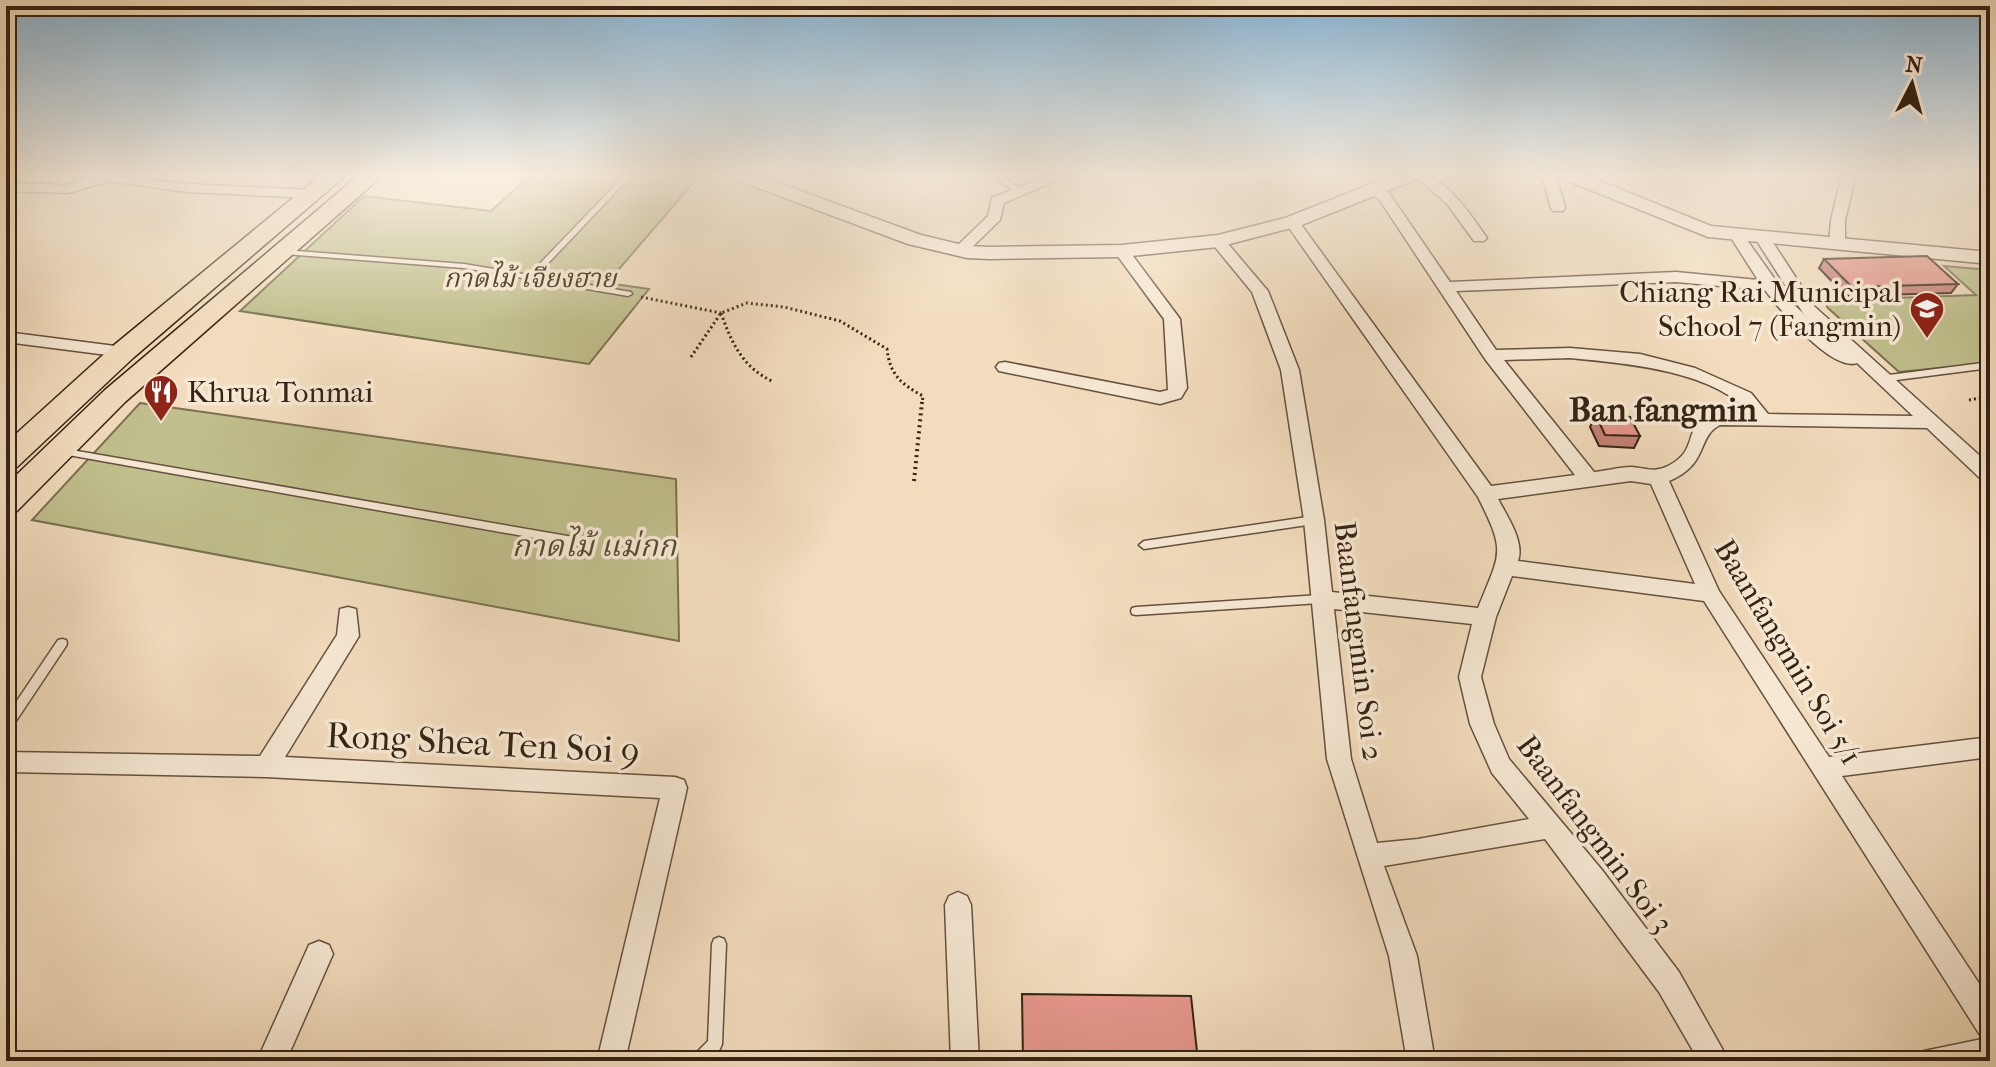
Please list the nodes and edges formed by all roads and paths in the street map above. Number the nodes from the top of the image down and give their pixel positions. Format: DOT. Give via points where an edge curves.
graph roads {
  1 [pos="275,225"];
  2 [pos="314,225"];
  3 [pos="581,225"];
  4 [pos="874,225"];
  5 [pos="987,225"];
  6 [pos="1281,225"];
  7 [pos="1294,225"];
  8 [pos="1404,225"];
  9 [pos="1469,225"];
  10 [pos="1694,225"];
  11 [pos="1838,225"];
  12 [pos="1737,236"];
  13 [pos="1479,238"];
  14 [pos="1763,238"];
  15 [pos="1218,241"];
  16 [pos="1837,244"];
  17 [pos="961,250"];
  18 [pos="1122,251"];
  19 [pos="282,252"];
  20 [pos="1990,258"];
  21 [pos="532,276"];
  22 [pos="1770,286"];
  23 [pos="1447,287"];
  24 [pos="628,294"];
  25 [pos="721,313"];
  26 [pos="6,337"];
  27 [pos="123,352"];
  28 [pos="1491,355"];
  29 [pos="691,357"];
  30 [pos="1990,365"];
  31 [pos="1005,367"];
  32 [pos="1881,379"];
  33 [pos="774,382"];
  34 [pos="1990,396"];
  35 [pos="1969,400"];
  36 [pos="1762,418"];
  37 [pos="1931,422"];
  38 [pos="56,451"];
  39 [pos="1969,457"];
  40 [pos="1990,459"];
  41 [pos="6,460"];
  42 [pos="1990,476"];
  43 [pos="1658,478"];
  44 [pos="914,481"];
  45 [pos="1590,481"];
  46 [pos="1486,494"];
  47 [pos="6,503"];
  48 [pos="1314,520"];
  49 [pos="579,542"];
  50 [pos="1144,545"];
  51 [pos="1506,567"];
  52 [pos="1710,594"];
  53 [pos="1320,599"];
  54 [pos="1136,611"];
  55 [pos="348,615"];
  56 [pos="1485,617"];
  57 [pos="62,643"];
  58 [pos="6,727"];
  59 [pos="1990,747"];
  60 [pos="6,762"];
  61 [pos="266,767"];
  62 [pos="1822,768"];
  63 [pos="1549,827"];
  64 [pos="1368,856"];
  65 [pos="958,905"];
  66 [pos="719,944"];
  67 [pos="319,954"];
  68 [pos="1990,1025"];
  69 [pos="1990,1052"];
  70 [pos="271,1061"];
  71 [pos="611,1061"];
  72 [pos="698,1061"];
  73 [pos="965,1061"];
  74 [pos="1421,1061"];
  75 [pos="1715,1061"];
  76 [pos="1934,1061"];
  1 -- 27 [label="main road"];
  2 -- 19 [label="main road"];
  3 -- 21 [label="lane"];
  4 -- 17 [label="street"];
  5 -- 17 [label="street"];
  6 -- 15 [label="street"];
  7 -- 46 [label="street, Baanfangmin Soi 3"];
  8 -- 23 [label="street"];
  9 -- 13 [label="street"];
  10 -- 12 [label="street"];
  11 -- 16 [label="street"];
  12 -- 14 [label="street"];
  12 -- 22 [label="street"];
  14 -- 16 [label="street"];
  14 -- 32 [label="street" via="1809,310"];
  15 -- 18 [label="street"];
  15 -- 48 [label="street, Baanfangmin Soi 2" via="1260,291 1286,359"];
  16 -- 20 [label="street"];
  17 -- 18 [label="street"];
  18 -- 31 [label="street" via="1172,319 1178,388 1173,397"];
  19 -- 21 [label="lane"];
  19 -- 38 [label="main road"];
  21 -- 24 [label="lane"];
  22 -- 23 [label="street" via="1676,277"];
  22 -- 32 [label="street" via="1786,310 1820,342"];
  23 -- 28 [label="street"];
  24 -- 25 [label="path"];
  25 -- 29 [label="path"];
  25 -- 33 [label="path" via="732,346 755,375"];
  25 -- 44 [label="path" via="747,303 784,307 840,321 887,349 890,370 900,384 923,396"];
  26 -- 27 [label="street"];
  27 -- 41 [label="main road"];
  28 -- 36 [label="street" via="1570,353 1640,359 1689,372 1745,397"];
  28 -- 45 [label="street"];
  30 -- 32 [label="lane"];
  32 -- 37 [label="street"];
  34 -- 35 [label="path"];
  36 -- 37 [label="street"];
  36 -- 43 [label="street" via="1707,422 1685,466"];
  37 -- 39 [label="street"];
  38 -- 47 [label="main road"];
  38 -- 49 [label="lane"];
  39 -- 40 [label="lane"];
  39 -- 42 [label="street"];
  43 -- 45 [label="street" via="1631,474"];
  43 -- 52 [label="street, Baanfangmin Soi 5/1"];
  45 -- 46 [label="street"];
  46 -- 51 [label="street, Baanfangmin Soi 3" via="1504,530 1510,555"];
  48 -- 50 [label="lane"];
  48 -- 53 [label="street, Baanfangmin Soi 2"];
  51 -- 52 [label="street"];
  51 -- 56 [label="street, Baanfangmin Soi 3"];
  52 -- 62 [label="street, Baanfangmin Soi 5/1"];
  53 -- 54 [label="lane"];
  53 -- 56 [label="street"];
  53 -- 64 [label="street, Baanfangmin Soi 2" via="1339,759"];
  55 -- 61 [label="street" via="348,636"];
  56 -- 63 [label="street, Baanfangmin Soi 3" via="1470,677 1482,724 1500,766"];
  57 -- 58 [label="lane"];
  59 -- 62 [label="street"];
  60 -- 61 [label="street, Rong Shea Ten Soi 9"];
  61 -- 71 [label="street, Rong Shea Ten Soi 9" via="675,788"];
  62 -- 68 [label="street, Baanfangmin Soi 5/1"];
  63 -- 64 [label="street"];
  63 -- 75 [label="street, Baanfangmin Soi 3" via="1669,982"];
  64 -- 74 [label="street, Baanfangmin Soi 2" via="1403,956"];
  65 -- 73 [label="street"];
  66 -- 72 [label="lane" via="715,1044"];
  67 -- 70 [label="street"];
  69 -- 76 [label="street"];
}
